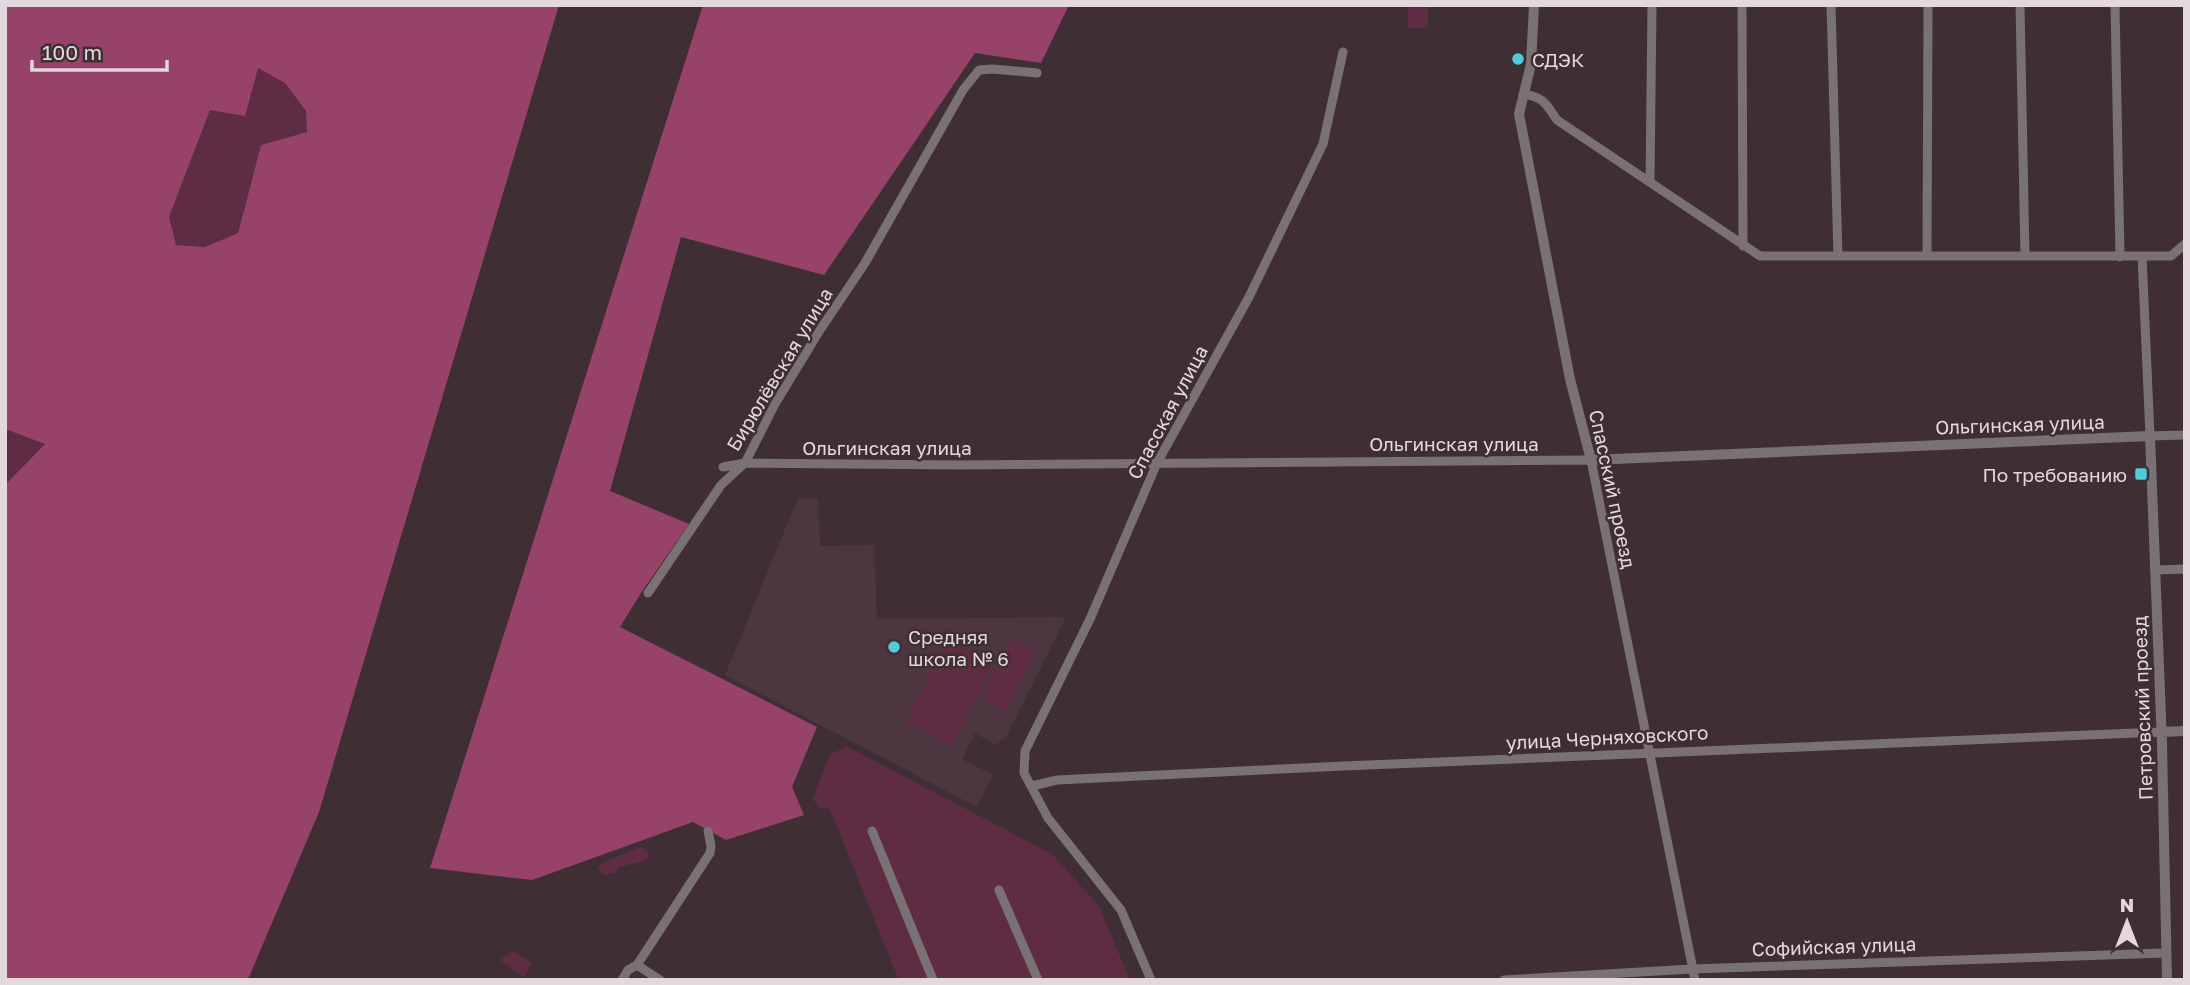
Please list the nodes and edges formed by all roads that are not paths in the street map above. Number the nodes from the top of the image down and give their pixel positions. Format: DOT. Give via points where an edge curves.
graph roads {
  1 [pos="1534,5"];
  2 [pos="1652,5"];
  3 [pos="1742,5"];
  4 [pos="1831,5"];
  5 [pos="1928,5"];
  6 [pos="2020,5"];
  7 [pos="2115,5"];
  8 [pos="1343,52"];
  9 [pos="1037,72"];
  10 [pos="1523,94"];
  11 [pos="1650,182"];
  12 [pos="2185,244"];
  13 [pos="1743,246"];
  14 [pos="1838,256"];
  15 [pos="1927,256"];
  16 [pos="2025,256"];
  17 [pos="2142,256"];
  18 [pos="2120,257"];
  19 [pos="2185,435"];
  20 [pos="2150,436"];
  21 [pos="1591,460"];
  22 [pos="745,463"];
  23 [pos="1157,463"];
  24 [pos="723,467"];
  25 [pos="2185,569"];
  26 [pos="2155,570"];
  27 [pos="648,593"];
  28 [pos="2185,731"];
  29 [pos="2161,732"];
  30 [pos="1649,752"];
  31 [pos="1032,786"];
  32 [pos="708,831"];
  33 [pos="872,831"];
  34 [pos="999,890"];
  35 [pos="2165,953"];
  36 [pos="637,965"];
  37 [pos="1692,969"];
  38 [pos="622,980"];
  39 [pos="660,980"];
  40 [pos="933,980"];
  41 [pos="1038,980"];
  42 [pos="1151,980"];
  43 [pos="1504,980"];
  44 [pos="1695,980"];
  45 [pos="2166,980"];
  1 -- 10 [label="street, Спасский проезд" via="1531,64"];
  2 -- 11 [label="street"];
  3 -- 13 [label="street"];
  4 -- 14 [label="street"];
  5 -- 15 [label="street"];
  6 -- 16 [label="street"];
  7 -- 18 [label="street"];
  8 -- 23 [label="street, Спасская улица" via="1323,144 1249,297"];
  9 -- 22 [label="street, Бирюлёвская улица" via="979,70 963,90 865,263 781,393"];
  10 -- 11 [label="street" via="1543,100 1557,120"];
  10 -- 21 [label="street, Спасский проезд" via="1519,114 1534,198"];
  11 -- 13 [label="street"];
  12 -- 17 [label="street" via="2171,256"];
  13 -- 14 [label="street" via="1760,256"];
  14 -- 15 [label="street"];
  15 -- 16 [label="street"];
  16 -- 18 [label="street"];
  17 -- 18 [label="street"];
  17 -- 20 [label="street"];
  19 -- 20 [label="street, Ольгинская улица"];
  20 -- 21 [label="street, Ольгинская улица"];
  20 -- 26 [label="street, Петровский проезд"];
  21 -- 23 [label="street, Ольгинская улица"];
  21 -- 30 [label="street, Спасский проезд"];
  22 -- 23 [label="street, Ольгинская улица"];
  22 -- 24 [label="street, Ольгинская улица"];
  22 -- 27 [label="street, Бирюлёвская улица" via="721,485"];
  23 -- 31 [label="street, Спасская улица" via="1090,620 1025,751 1024,773"];
  25 -- 26 [label="street"];
  26 -- 29 [label="street, Петровский проезд"];
  28 -- 29 [label="street, улица Черняховского"];
  29 -- 30 [label="street, улица Черняховского"];
  29 -- 35 [label="street, Петровский проезд"];
  30 -- 31 [label="street, улица Черняховского" via="1057,780"];
  30 -- 37 [label="street, Спасский проезд"];
  31 -- 42 [label="street, Спасская улица" via="1048,818 1121,910"];
  32 -- 36 [label="street" via="710,853"];
  33 -- 40 [label="street"];
  34 -- 41 [label="street"];
  35 -- 37 [label="street, Софийская улица"];
  35 -- 45 [label="street, Петровский проезд"];
  36 -- 38 [label="street"];
  36 -- 39 [label="street"];
  37 -- 43 [label="street, Софийская улица"];
  37 -- 44 [label="street, Спасский проезд"];
}
